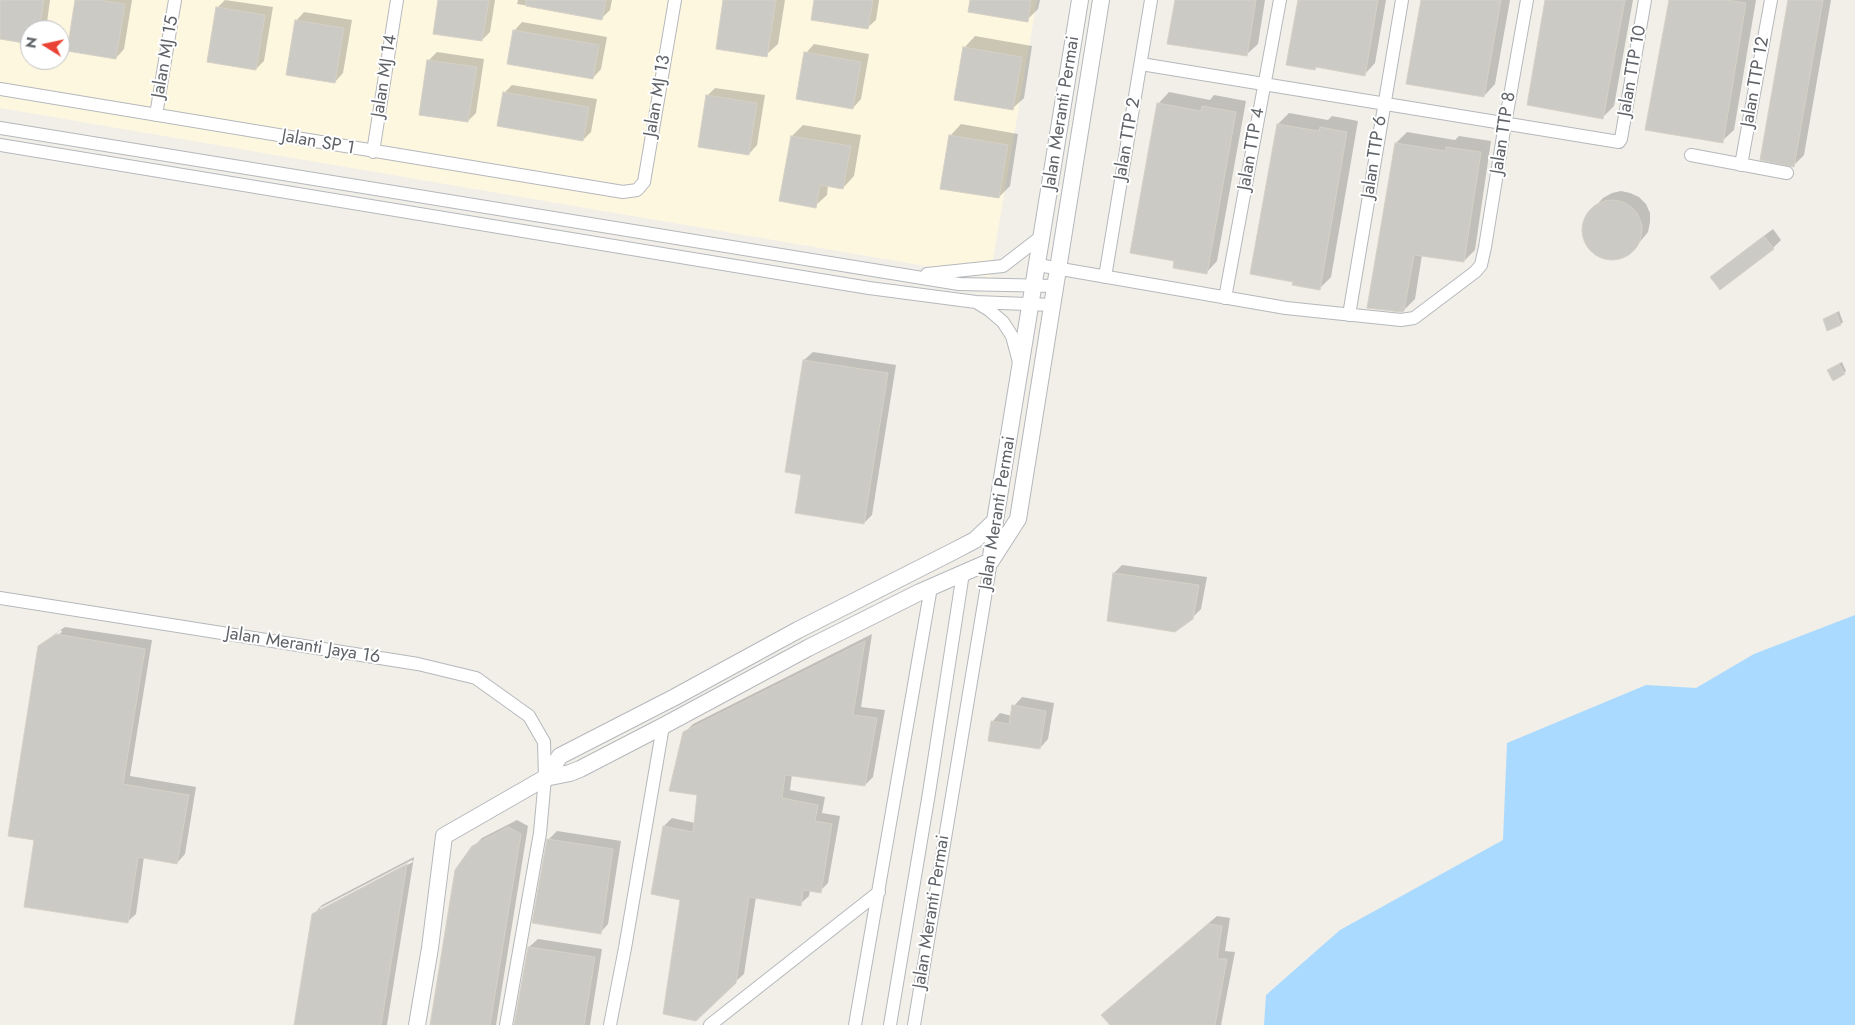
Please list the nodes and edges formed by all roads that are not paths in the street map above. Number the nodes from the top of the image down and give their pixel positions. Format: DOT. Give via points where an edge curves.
graph roads {
  1 [pos="175,0"];
  2 [pos="397,0"];
  3 [pos="675,0"];
  4 [pos="1080,0"];
  5 [pos="1101,0"];
  6 [pos="1151,0"];
  7 [pos="1280,0"];
  8 [pos="1402,0"];
  9 [pos="1527,0"];
  10 [pos="1645,0"];
  11 [pos="1771,0"];
  12 [pos="1141,64"];
  13 [pos="1264,84"];
  14 [pos="0,89"];
  15 [pos="1384,104"];
  16 [pos="156,115"];
  17 [pos="1505,124"];
  18 [pos="0,128"];
  19 [pos="0,146"];
  20 [pos="373,152"];
  21 [pos="1691,155"];
  22 [pos="1741,164"];
  23 [pos="1787,173"];
  24 [pos="637,190"];
  25 [pos="1042,236"];
  26 [pos="1038,265"];
  27 [pos="1058,269"];
  28 [pos="908,276"];
  29 [pos="1105,277"];
  30 [pos="1034,286"];
  31 [pos="1055,286"];
  32 [pos="1225,298"];
  33 [pos="976,302"];
  34 [pos="1031,304"];
  35 [pos="1052,305"];
  36 [pos="1349,315"];
  37 [pos="1021,370"];
  38 [pos="995,521"];
  39 [pos="991,560"];
  40 [pos="963,573"];
  41 [pos="931,587"];
  42 [pos="0,598"];
  43 [pos="663,726"];
  44 [pos="545,778"];
  45 [pos="879,892"];
  46 [pos="417,1025"];
  47 [pos="506,1025"];
  48 [pos="610,1025"];
  49 [pos="710,1025"];
  50 [pos="855,1025"];
  51 [pos="890,1025"];
  52 [pos="914,1025"];
  1 -- 16 [label="street, Jalan MJ 15"];
  2 -- 20 [label="street, Jalan MJ 14"];
  3 -- 24 [label="street, Jalan MJ 13" via="644,182"];
  4 -- 25 [label="street, Jalan Meranti Permai"];
  5 -- 27 [label="street"];
  6 -- 12 [label="street, Jalan TTP 2"];
  7 -- 13 [label="street, Jalan TTP 4"];
  8 -- 15 [label="street, Jalan TTP 6"];
  9 -- 17 [label="street, Jalan TTP 8"];
  10 -- 17 [label="street, Jalan TTP 10" via="1619,142"];
  11 -- 22 [label="street, Jalan TTP 12"];
  12 -- 13 [label="street"];
  12 -- 29 [label="street, Jalan TTP 2"];
  13 -- 15 [label="street"];
  13 -- 32 [label="street, Jalan TTP 4"];
  14 -- 16 [label="street, Jalan SP 1"];
  15 -- 17 [label="street"];
  15 -- 36 [label="street, Jalan TTP 6"];
  16 -- 20 [label="street, Jalan SP 1"];
  17 -- 36 [label="street, Jalan TTP 8" via="1481,265 1414,318 1401,320"];
  18 -- 28 [label="street"];
  19 -- 33 [label="street"];
  20 -- 24 [label="street, Jalan SP 1" via="623,192"];
  21 -- 22 [label="street"];
  22 -- 23 [label="street"];
  25 -- 26 [label="street, Jalan Meranti Permai"];
  25 -- 28 [label="street" via="1003,266"];
  26 -- 27 [label="street"];
  26 -- 30 [label="street, Jalan Meranti Permai"];
  27 -- 29 [label="street"];
  27 -- 31 [label="street"];
  28 -- 30 [label="street" via="959,284"];
  29 -- 32 [label="street"];
  30 -- 31 [label="street"];
  30 -- 34 [label="street, Jalan Meranti Permai"];
  31 -- 35 [label="street"];
  32 -- 36 [label="street"];
  33 -- 34 [label="street"];
  33 -- 37 [label="street" via="1003,322 1012,336"];
  34 -- 35 [label="street"];
  34 -- 37 [label="street, Jalan Meranti Permai"];
  35 -- 39 [label="street" via="1018,519"];
  37 -- 38 [label="street, Jalan Meranti Permai"];
  38 -- 39 [label="street, Jalan Meranti Permai"];
  38 -- 44 [label="street" via="975,540 560,756"];
  39 -- 40 [label="street"];
  39 -- 52 [label="street, Jalan Meranti Permai"];
  40 -- 41 [label="street"];
  40 -- 51 [label="street, Jalan Meranti Permai"];
  41 -- 43 [label="street"];
  41 -- 45 [label="street"];
  42 -- 44 [label="street, Jalan Meranti Jaya 16" via="418,664 476,678 529,716 544,742"];
  43 -- 44 [label="street" via="580,769"];
  43 -- 48 [label="street"];
  44 -- 46 [label="street" via="444,836"];
  44 -- 47 [label="street, Jalan Meranti Jaya 16" via="540,832"];
  45 -- 49 [label="street"];
  45 -- 50 [label="street"];
}
